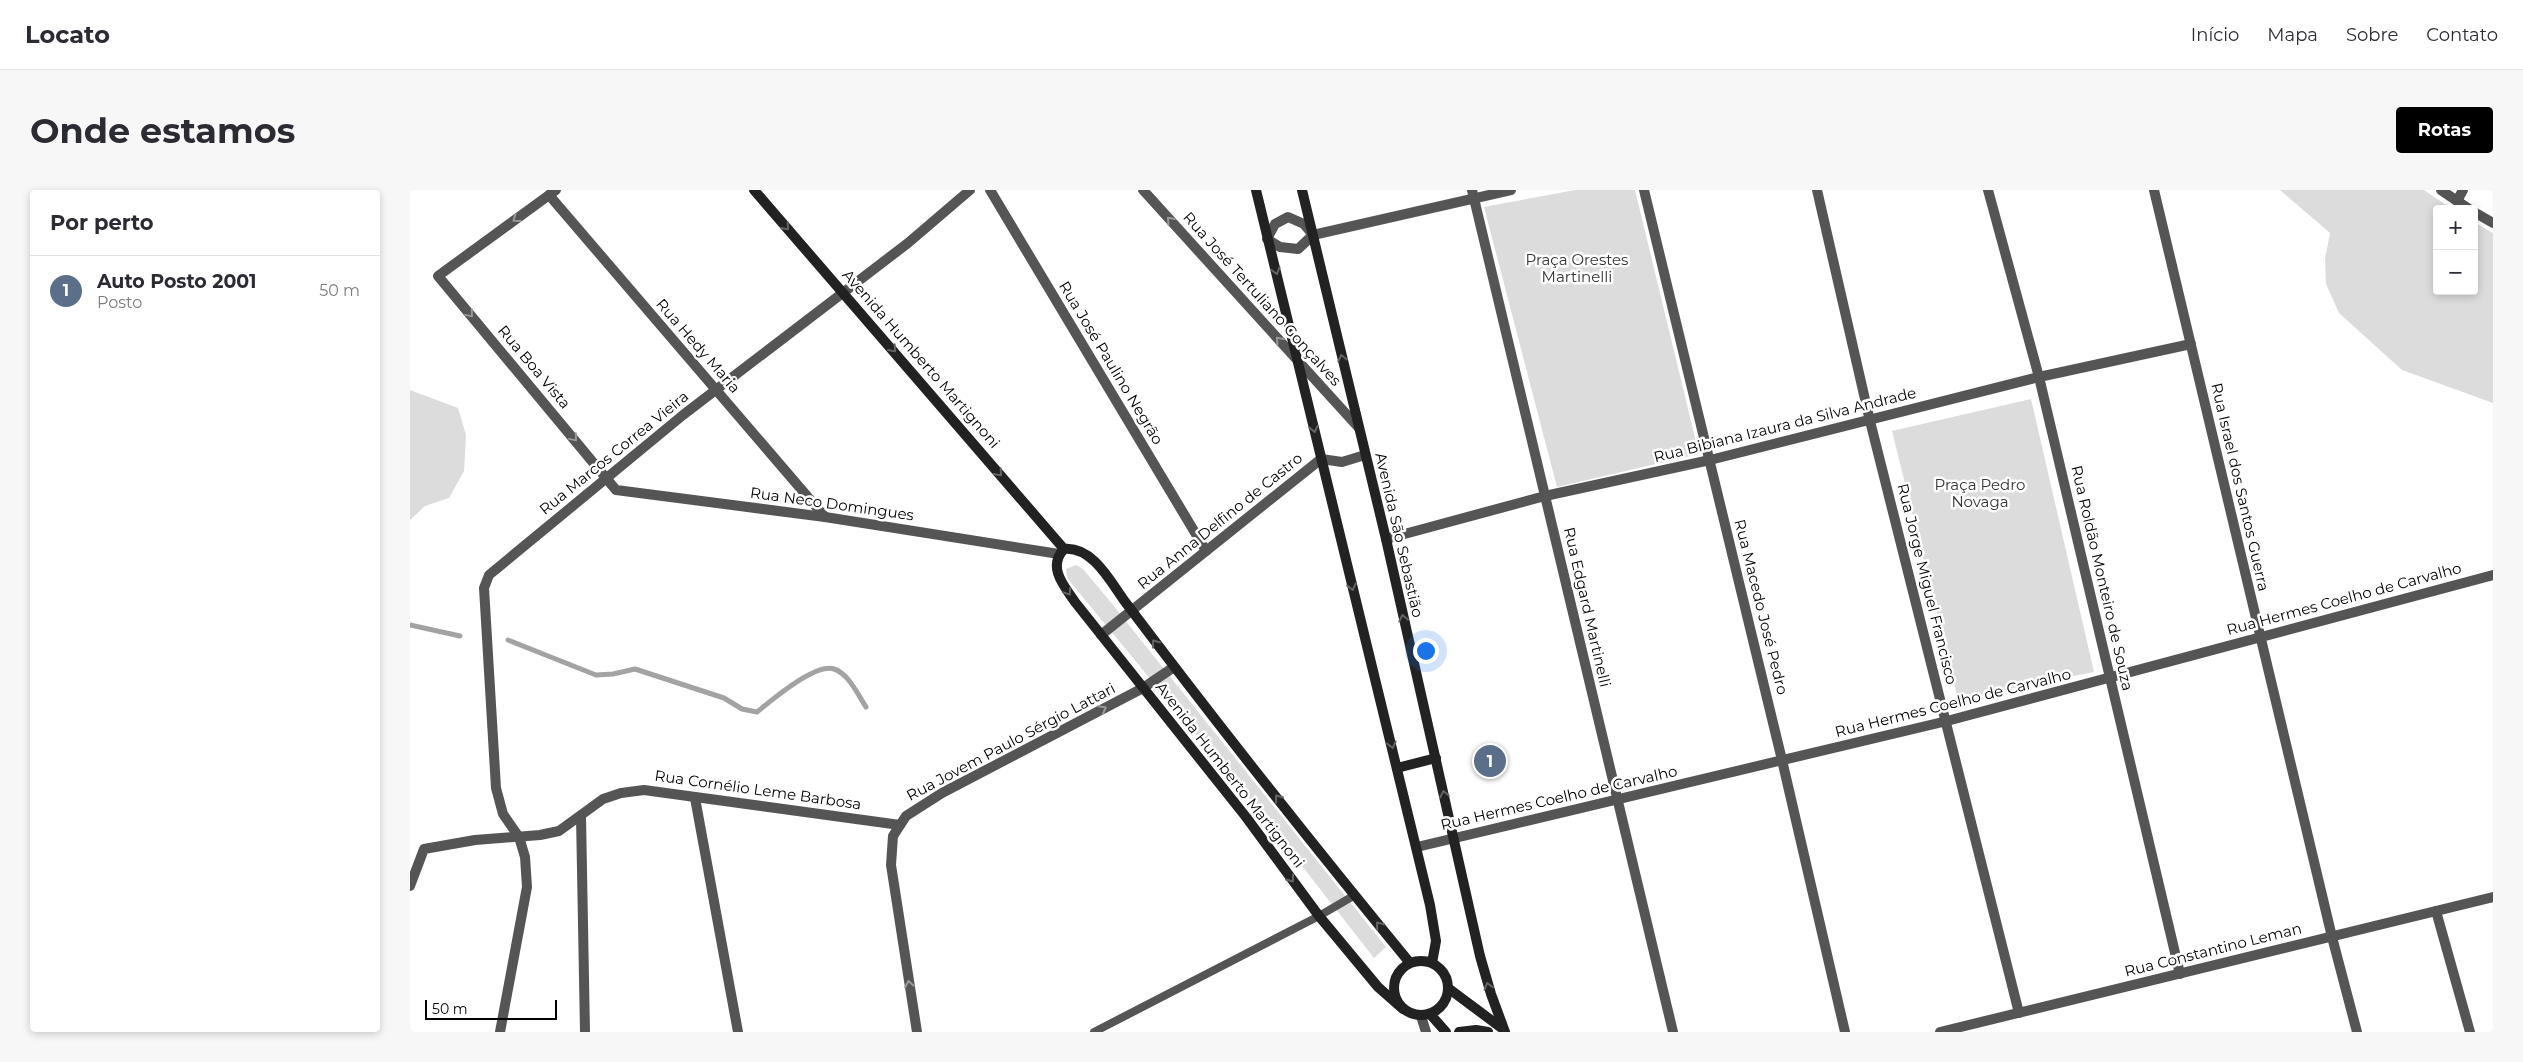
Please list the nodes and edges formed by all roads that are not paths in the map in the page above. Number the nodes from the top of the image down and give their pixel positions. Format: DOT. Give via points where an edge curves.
graph roads {
  1 [pos="754,190"];
  2 [pos="970,190"];
  3 [pos="990,190"];
  4 [pos="1143,190"];
  5 [pos="1256,190"];
  6 [pos="1302,190"];
  7 [pos="1511,190"];
  8 [pos="1644,190"];
  9 [pos="1817,190"];
  10 [pos="1988,190"];
  11 [pos="2154,190"];
  12 [pos="2441,190"];
  13 [pos="2463,190"];
  14 [pos="552,192"];
  15 [pos="1473,194"];
  16 [pos="2457,201"];
  17 [pos="2463,205"];
  18 [pos="2478,214"];
  19 [pos="2493,223"];
  20 [pos="1313,235"];
  21 [pos="1267,239"];
  22 [pos="844,293"];
  23 [pos="2191,344"];
  24 [pos="1300,363"];
  25 [pos="2039,377"];
  26 [pos="716,390"];
  27 [pos="1870,421"];
  28 [pos="1359,428"];
  29 [pos="1365,455"];
  30 [pos="1321,459"];
  31 [pos="1710,460"];
  32 [pos="607,478"];
  33 [pos="1545,496"];
  34 [pos="825,517"];
  35 [pos="1386,539"];
  36 [pos="1062,551"];
  37 [pos="1206,552"];
  38 [pos="2493,575"];
  39 [pos="1132,611"];
  40 [pos="1101,635"];
  41 [pos="2260,637"];
  42 [pos="1174,667"];
  43 [pos="2111,678"];
  44 [pos="1144,688"];
  45 [pos="1947,721"];
  46 [pos="1436,758"];
  47 [pos="1782,760"];
  48 [pos="1397,768"];
  49 [pos="695,798"];
  50 [pos="1618,799"];
  51 [pos="581,816"];
  52 [pos="900,825"];
  53 [pos="519,837"];
  54 [pos="1453,837"];
  55 [pos="1417,847"];
  56 [pos="410,886"];
  57 [pos="1355,895"];
  58 [pos="2493,898"];
  59 [pos="2436,911"];
  60 [pos="1319,916"];
  61 [pos="2332,937"];
  62 [pos="1410,963"];
  63 [pos="1432,963"];
  64 [pos="2180,974"];
  65 [pos="1448,988"];
  66 [pos="1403,1009"];
  67 [pos="2019,1013"];
  68 [pos="1426,1015"];
  69 [pos="1505,1031"];
  70 [pos="500,1032"];
  71 [pos="585,1032"];
  72 [pos="738,1032"];
  73 [pos="917,1032"];
  74 [pos="1094,1032"];
  75 [pos="1426,1032"];
  76 [pos="1446,1032"];
  77 [pos="1458,1032"];
  78 [pos="1488,1032"];
  79 [pos="1673,1032"];
  80 [pos="1845,1032"];
  81 [pos="1940,1032"];
  82 [pos="2357,1032"];
  83 [pos="2470,1032"];
  1 -- 22 [label="main road, Avenida Humberto Martignoni, one-way"];
  2 -- 22 [label="street, Rua Marcos Correa Vieira" via="908,244"];
  3 -- 37 [label="street, Rua José Paulino Negrão"];
  24 -- 4 [label="street, Rua José Tertuliano Gonçalves, one-way"];
  5 -- 21 [label="main road"];
  6 -- 20 [label="main road, Avenida São Sebastião"];
  7 -- 15 [label="street"];
  8 -- 31 [label="street, Rua Macedo José Pedro"];
  9 -- 27 [label="street, Rua Jorge Miguel Francisco"];
  10 -- 25 [label="street, Rua Roldão Monteiro de Souza"];
  11 -- 23 [label="street, Rua Israel dos Santos Guerra"];
  12 -- 16 [label="street"];
  13 -- 16 [label="street"];
  14 -- 26 [label="street, Rua Hedy Maria"];
  14 -- 32 [label="street, Rua Boa Vista, one-way" via="438,276"];
  15 -- 20 [label="street"];
  15 -- 33 [label="street, Rua Edgard Martinelli"];
  16 -- 17 [label="street"];
  18 -- 19 [label="street"];
  20 -- 21 [label="street" via="1298,249 1280,247"];
  20 -- 21 [label="street" via="1304,224 1288,217 1275,224"];
  28 -- 20 [label="main road, Avenida São Sebastião, one-way"];
  21 -- 24 [label="main road, one-way"];
  22 -- 26 [label="street, Rua Marcos Correa Vieira"];
  22 -- 36 [label="main road, Avenida Humberto Martignoni, one-way"];
  23 -- 25 [label="street, Rua Bibiana Izaura da Silva Andrade"];
  23 -- 41 [label="street, Rua Israel dos Santos Guerra"];
  24 -- 28 [label="street, Rua José Tertuliano Gonçalves"];
  24 -- 30 [label="main road, one-way"];
  25 -- 27 [label="street, Rua Bibiana Izaura da Silva Andrade"];
  25 -- 43 [label="street, Rua Roldão Monteiro de Souza"];
  26 -- 32 [label="street, Rua Marcos Correa Vieira"];
  26 -- 34 [label="street, Rua Hedy Maria"];
  27 -- 31 [label="street, Rua Bibiana Izaura da Silva Andrade"];
  27 -- 45 [label="street, Rua Jorge Miguel Francisco"];
  28 -- 29 [label="main road, Avenida São Sebastião"];
  29 -- 30 [label="street, Rua Anna Delfino de Castro" via="1342,462"];
  29 -- 35 [label="main road, Avenida São Sebastião"];
  30 -- 37 [label="street, Rua Anna Delfino de Castro"];
  30 -- 48 [label="main road, one-way"];
  31 -- 33 [label="street, Rua Bibiana Izaura da Silva Andrade"];
  31 -- 47 [label="street, Rua Macedo José Pedro"];
  32 -- 34 [label="street, Rua Neco Domingues" via="616,490"];
  32 -- 53 [label="street, Rua Marcos Correa Vieira" via="489,575 484,588 496,788 503,814"];
  33 -- 35 [label="street, Rua Bibiana Izaura da Silva Andrade"];
  33 -- 50 [label="street, Rua Edgard Martinelli"];
  34 -- 36 [label="street, Rua Neco Domingues"];
  46 -- 35 [label="main road, Avenida São Sebastião, one-way"];
  36 -- 39 [label="main road, Avenida Humberto Martignoni" via="1074,548 1093,560"];
  36 -- 40 [label="main road, Avenida Humberto Martignoni, one-way" via="1056,561 1062,583"];
  37 -- 39 [label="street, Rua Anna Delfino de Castro"];
  38 -- 41 [label="street, Rua Hermes Coelho de Carvalho"];
  39 -- 40 [label="street, Rua Anna Delfino de Castro"];
  42 -- 39 [label="main road, Avenida Humberto Martignoni, one-way"];
  40 -- 44 [label="main road, Avenida Humberto Martignoni"];
  41 -- 43 [label="street, Rua Hermes Coelho de Carvalho"];
  41 -- 61 [label="street, Rua Israel dos Santos Guerra"];
  42 -- 44 [label="street, Rua Jovem Paulo Sérgio Lattari"];
  57 -- 42 [label="main road, Avenida Humberto Martignoni, one-way"];
  43 -- 45 [label="street, Rua Hermes Coelho de Carvalho"];
  43 -- 64 [label="street, Rua Roldão Monteiro de Souza"];
  52 -- 44 [label="street, Rua Jovem Paulo Sérgio Lattari, one-way" via="906,816 936,796"];
  44 -- 60 [label="main road, Avenida Humberto Martignoni, one-way"];
  45 -- 47 [label="street, Rua Hermes Coelho de Carvalho"];
  45 -- 67 [label="street, Rua Jorge Miguel Francisco"];
  46 -- 48 [label="main road"];
  54 -- 46 [label="main road, Avenida São Sebastião, one-way"];
  47 -- 50 [label="street, Rua Hermes Coelho de Carvalho"];
  47 -- 80 [label="street, Rua Macedo José Pedro"];
  48 -- 55 [label="main road"];
  49 -- 51 [label="street, Rua Cornélio Leme Barbosa" via="644,790 621,793 604,799"];
  49 -- 52 [label="street, Rua Cornélio Leme Barbosa"];
  49 -- 72 [label="street"];
  50 -- 54 [label="street, Rua Hermes Coelho de Carvalho"];
  50 -- 79 [label="street, Rua Edgard Martinelli"];
  51 -- 53 [label="street, Rua Cornélio Leme Barbosa" via="559,832"];
  51 -- 71 [label="street"];
  73 -- 52 [label="street, Rua Jovem Paulo Sérgio Lattari, one-way" via="891,865 893,836"];
  53 -- 56 [label="street, Rua Cornélio Leme Barbosa" via="475,840 424,849"];
  53 -- 70 [label="street" via="525,857 527,887"];
  54 -- 55 [label="street, Rua Hermes Coelho de Carvalho"];
  69 -- 54 [label="main road, Avenida São Sebastião, one-way" via="1480,956"];
  55 -- 63 [label="main road" via="1436,941"];
  57 -- 60 [label="lane"];
  62 -- 57 [label="main road, Avenida Humberto Martignoni, one-way"];
  58 -- 59 [label="street, Rua Constantino Leman"];
  59 -- 61 [label="street, Rua Constantino Leman"];
  59 -- 83 [label="street"];
  60 -- 66 [label="main road, Avenida Humberto Martignoni" via="1378,987"];
  60 -- 74 [label="lane"];
  61 -- 64 [label="street, Rua Constantino Leman"];
  61 -- 82 [label="street, Rua Israel dos Santos Guerra"];
  62 -- 63 [label="main road"];
  62 -- 66 [label="main road" via="1396,975 1393,986 1393,993"];
  63 -- 65 [label="main road" via="1444,974"];
  64 -- 67 [label="street, Rua Constantino Leman"];
  65 -- 68 [label="main road" via="1444,1003"];
  65 -- 69 [label="main road"];
  66 -- 68 [label="main road" via="1412,1014"];
  67 -- 81 [label="street, Rua Constantino Leman"];
  68 -- 75 [label="street"];
  68 -- 76 [label="main road"];
  77 -- 78 [label="main road"];
}
